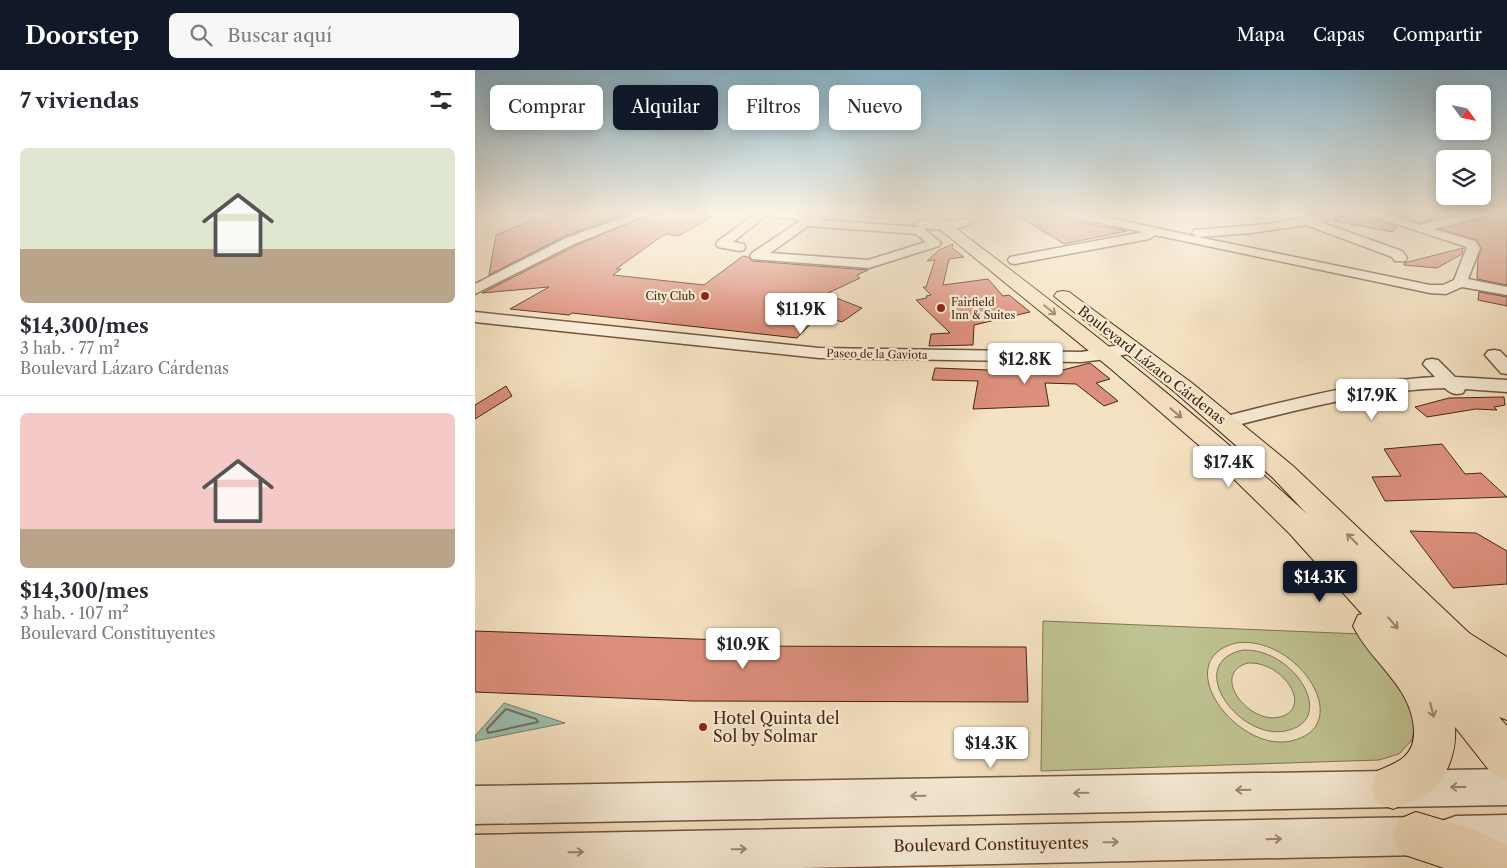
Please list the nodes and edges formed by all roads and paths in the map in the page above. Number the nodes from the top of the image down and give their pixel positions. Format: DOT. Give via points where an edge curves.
graph roads {
  1 [pos="550,251"];
  2 [pos="764,251"];
  3 [pos="895,251"];
  4 [pos="982,251"];
  5 [pos="997,251"];
  6 [pos="1059,251"];
  7 [pos="1249,251"];
  8 [pos="1389,251"];
  9 [pos="1472,251"];
  10 [pos="1015,260"];
  11 [pos="1350,272"];
  12 [pos="1460,282"];
  13 [pos="475,290"];
  14 [pos="1507,291"];
  15 [pos="475,317"];
  16 [pos="1118,351"];
  17 [pos="1493,355"];
  18 [pos="1432,364"];
  19 [pos="1507,369"];
  20 [pos="1453,386"];
  21 [pos="1507,386"];
  22 [pos="1507,394"];
  23 [pos="1220,428"];
  24 [pos="1456,644"];
  25 [pos="1507,679"];
  26 [pos="1507,701"];
  27 [pos="1507,759"];
  28 [pos="1507,787"];
  29 [pos="1393,788"];
  30 [pos="475,805"];
  31 [pos="1507,834"];
  32 [pos="1416,836"];
  33 [pos="475,854"];
  34 [pos="1500,868"];
  1 -- 13 [label="street"];
  2 -- 3 [label="street" via="757,256 869,264"];
  4 -- 16 [label="main road, Boulevard Lázaro Cárdenas, one-way"];
  5 -- 10 [label="main road, Boulevard Lázaro Cárdenas"];
  6 -- 10 [label="street"];
  7 -- 11 [label="street"];
  8 -- 11 [label="street" via="1400,256"];
  9 -- 12 [label="street"];
  10 -- 16 [label="main road, Boulevard Lázaro Cárdenas"];
  11 -- 12 [label="street" via="1441,290"];
  12 -- 14 [label="street"];
  15 -- 16 [label="street, Paseo de la Gaviota" via="819,353 1081,357"];
  16 -- 23 [label="main road, Boulevard Lázaro Cárdenas"];
  17 -- 19 [label="street"];
  18 -- 20 [label="street"];
  20 -- 21 [label="street"];
  20 -- 22 [label="street"];
  20 -- 23 [label="street"];
  24 -- 23 [label="main road, Boulevard Lázaro Cárdenas, one-way" via="1324,511"];
  23 -- 27 [label="main road, Boulevard Lázaro Cárdenas, one-way" via="1300,525 1369,596"];
  23 -- 29 [label="main road, one-way" via="1322,566 1427,697 1435,730 1432,754 1419,773"];
  24 -- 25 [label="main road"];
  24 -- 26 [label="main road, Boulevard Lázaro Cárdenas"];
  28 -- 29 [label="street, one-way"];
  29 -- 30 [label="street, one-way"];
  31 -- 32 [label="street, Boulevard Constituyentes"];
  33 -- 32 [label="street, Boulevard Constituyentes, one-way"];
  32 -- 34 [label="main road" via="1463,849"];
}
